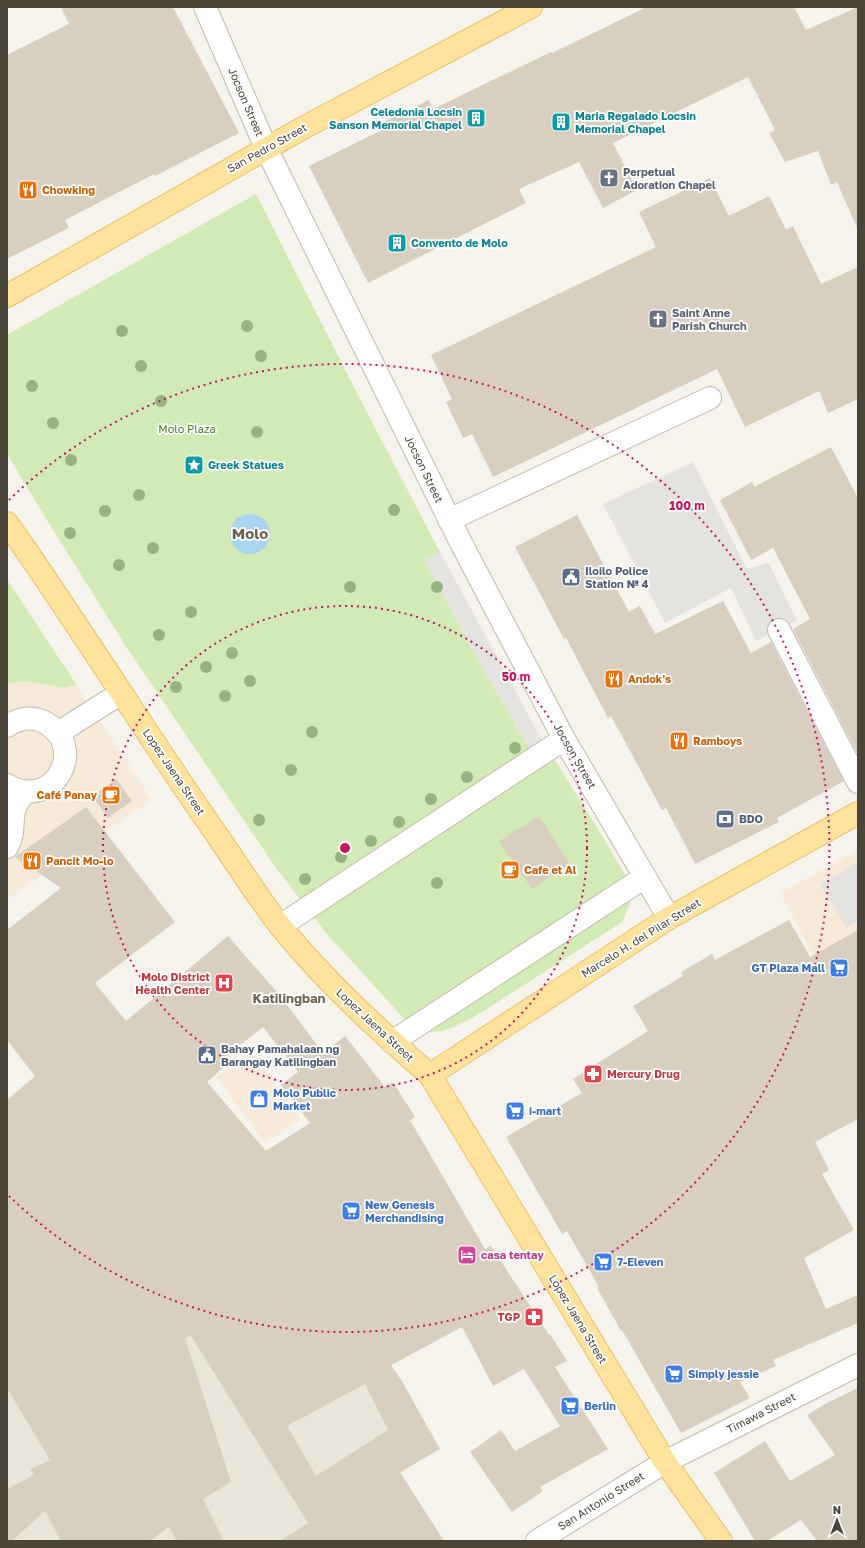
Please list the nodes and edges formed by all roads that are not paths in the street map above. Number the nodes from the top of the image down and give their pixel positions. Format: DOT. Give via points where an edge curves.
graph roads {
  1 [pos="206,7"];
  2 [pos="531,7"];
  3 [pos="266,148"];
  4 [pos="7,296"];
  5 [pos="710,398"];
  6 [pos="450,520"];
  7 [pos="7,523"];
  8 [pos="779,630"];
  9 [pos="121,694"];
  10 [pos="7,726"];
  11 [pos="58,733"];
  12 [pos="564,739"];
  13 [pos="858,782"];
  14 [pos="17,788"];
  15 [pos="857,817"];
  16 [pos="7,847"];
  17 [pos="645,877"];
  18 [pos="669,918"];
  19 [pos="280,926"];
  20 [pos="392,1042"];
  21 [pos="430,1075"];
  22 [pos="858,1365"];
  23 [pos="665,1462"];
  24 [pos="537,1541"];
  25 [pos="721,1541"];
  1 -- 3 [label="street, Jocson Street"];
  2 -- 3 [label="main road, San Pedro Street"];
  3 -- 4 [label="main road, San Pedro Street"];
  3 -- 6 [label="street, Jocson Street"];
  5 -- 6 [label="street"];
  6 -- 12 [label="street, Jocson Street"];
  7 -- 9 [label="main road, Lopez Jaena Street"];
  8 -- 13 [label="street"];
  9 -- 11 [label="street"];
  9 -- 19 [label="main road, Lopez Jaena Street"];
  10 -- 11 [label="street" via="25,719 37,719"];
  11 -- 14 [label="street" via="65,755 64,767 58,778 50,786 38,791"];
  12 -- 17 [label="street, Jocson Street"];
  12 -- 19 [label="street"];
  14 -- 16 [label="street" via="18,800 13,811"];
  15 -- 18 [label="main road, Marcelo H. del Pilar Street"];
  17 -- 18 [label="street, Jocson Street"];
  17 -- 20 [label="street"];
  18 -- 21 [label="main road, Marcelo H. del Pilar Street"];
  19 -- 20 [label="main road, Lopez Jaena Street" via="331,984"];
  20 -- 21 [label="main road, Lopez Jaena Street"];
  21 -- 23 [label="main road, Lopez Jaena Street"];
  22 -- 23 [label="street, Timawa Street"];
  23 -- 24 [label="street, San Antonio Street"];
  23 -- 25 [label="main road, Lopez Jaena Street"];
}
